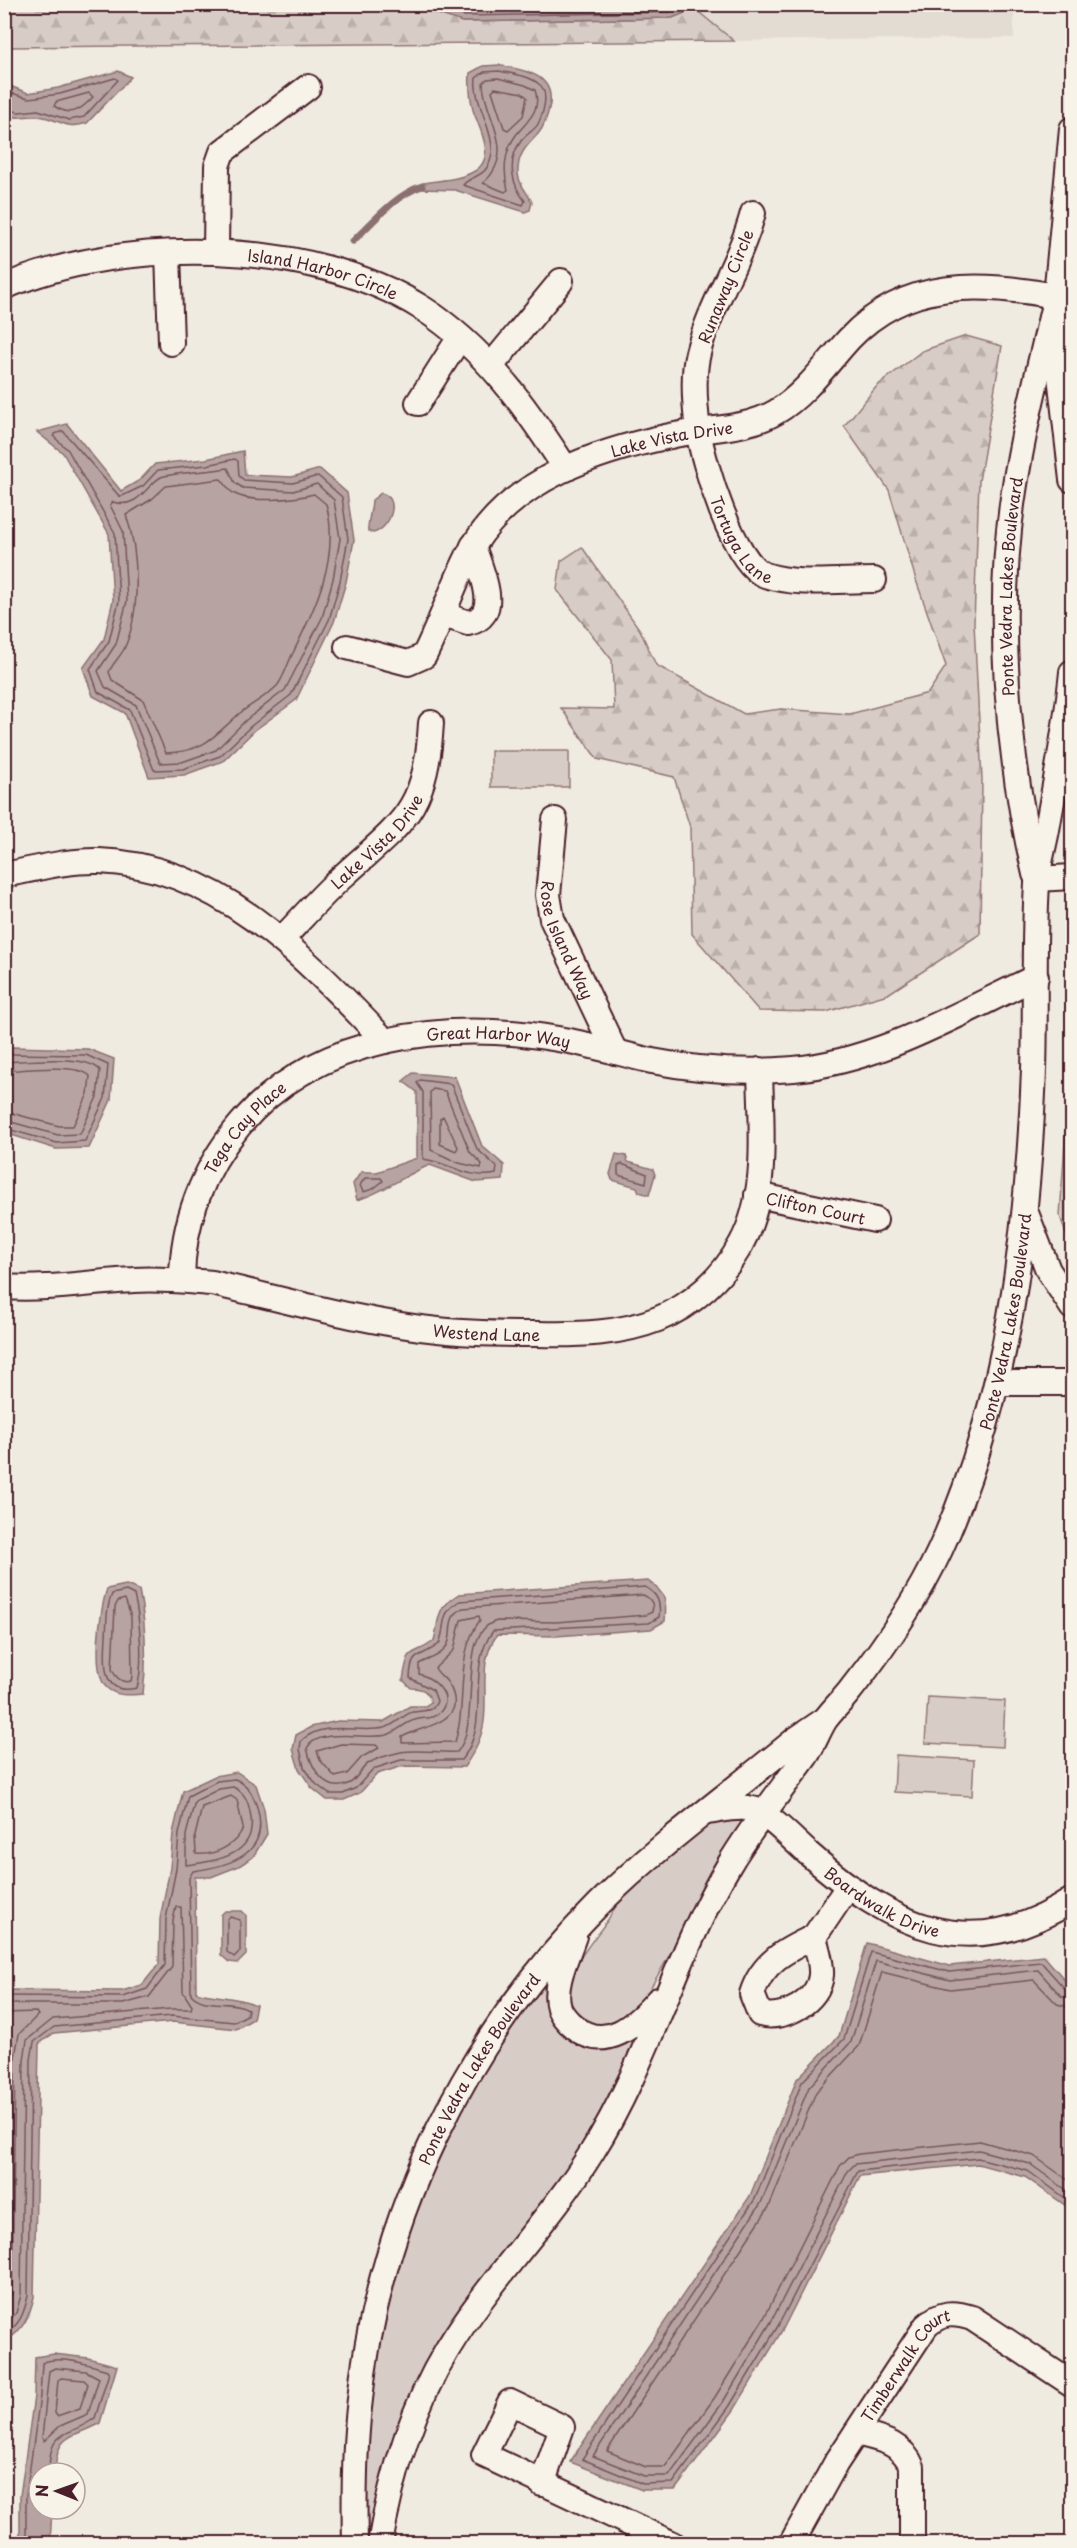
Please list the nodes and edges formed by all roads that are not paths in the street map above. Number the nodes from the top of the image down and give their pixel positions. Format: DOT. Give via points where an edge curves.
graph roads {
  1 [pos="308,87"];
  2 [pos="1072,129"];
  3 [pos="753,213"];
  4 [pos="216,252"];
  5 [pos="168,253"];
  6 [pos="561,281"];
  7 [pos="4,287"];
  8 [pos="1056,296"];
  9 [pos="460,337"];
  10 [pos="171,344"];
  11 [pos="491,366"];
  12 [pos="418,403"];
  13 [pos="698,431"];
  14 [pos="566,469"];
  15 [pos="1072,480"];
  16 [pos="474,546"];
  17 [pos="874,580"];
  18 [pos="444,615"];
  19 [pos="347,647"];
  20 [pos="1072,672"];
  21 [pos="431,723"];
  22 [pos="555,820"];
  23 [pos="4,875"];
  24 [pos="1072,877"];
  25 [pos="1037,879"];
  26 [pos="282,939"];
  27 [pos="1036,977"];
  28 [pos="385,1041"];
  29 [pos="615,1052"];
  30 [pos="760,1070"];
  31 [pos="757,1195"];
  32 [pos="1024,1205"];
  33 [pos="875,1221"];
  34 [pos="182,1280"];
  35 [pos="12,1290"];
  36 [pos="1072,1307"];
  37 [pos="997,1383"];
  38 [pos="1072,1383"];
  39 [pos="825,1720"];
  40 [pos="707,1812"];
  41 [pos="762,1814"];
  42 [pos="847,1888"];
  43 [pos="1072,1900"];
  44 [pos="577,1928"];
  45 [pos="814,1937"];
  46 [pos="671,1985"];
  47 [pos="1072,2384"];
  48 [pos="856,2433"];
  49 [pos="542,2484"];
  50 [pos="649,2538"];
  51 [pos="355,2544"];
  52 [pos="380,2544"];
  53 [pos="673,2544"];
  54 [pos="791,2544"];
  55 [pos="912,2544"];
  1 -- 4 [label="street" via="222,152 217,166"];
  2 -- 8 [label="street, Ponte Vedra Lakes Boulevard"];
  3 -- 13 [label="street, Runaway Circle" via="697,355"];
  4 -- 5 [label="street, Island Harbor Circle"];
  4 -- 9 [label="street, Island Harbor Circle" via="292,260 339,271 421,308"];
  5 -- 7 [label="street, Island Harbor Circle" via="114,258 30,276"];
  5 -- 10 [label="street"];
  6 -- 11 [label="street"];
  8 -- 13 [label="street, Lake Vista Drive" via="972,285 906,300 859,329 792,401 774,413 755,421"];
  8 -- 15 [label="street, Ponte Vedra Lakes Boulevard" via="1058,358"];
  8 -- 25 [label="street, Ponte Vedra Lakes Boulevard" via="1014,492 1007,562 1009,701 1023,817"];
  9 -- 11 [label="street, Island Harbor Circle"];
  9 -- 12 [label="street"];
  11 -- 14 [label="street, Island Harbor Circle" via="533,417"];
  13 -- 14 [label="street, Lake Vista Drive" via="631,446"];
  13 -- 17 [label="street, Tortuga Lane" via="728,526 752,568 764,575 795,580"];
  14 -- 16 [label="street, Lake Vista Drive" via="514,498"];
  16 -- 18 [label="street, Lake Vista Drive"];
  16 -- 18 [label="street" via="488,593 488,607 483,616 468,623"];
  18 -- 19 [label="street, Lake Vista Drive" via="423,656 408,663"];
  20 -- 25 [label="street, Ponte Vedra Lakes Boulevard"];
  21 -- 26 [label="street, Lake Vista Drive" via="425,778 406,816"];
  22 -- 29 [label="street, Rose Island Way" via="549,895 552,919"];
  23 -- 26 [label="street" via="64,862 100,861 141,867 211,892"];
  24 -- 25 [label="street"];
  25 -- 27 [label="street, Ponte Vedra Lakes Boulevard"];
  26 -- 28 [label="street"];
  27 -- 30 [label="street, Great Harbor Way" via="887,1047 796,1069"];
  27 -- 32 [label="street, Ponte Vedra Lakes Boulevard" via="1034,1074"];
  28 -- 29 [label="street, Great Harbor Way" via="457,1031 512,1033"];
  28 -- 34 [label="street, Tega Cay Place" via="348,1051 297,1074 248,1115 217,1157 198,1195 187,1228"];
  29 -- 30 [label="street, Great Harbor Way" via="706,1069"];
  30 -- 31 [label="street, Westend Lane"];
  31 -- 33 [label="street, Clifton Court"];
  31 -- 34 [label="street, Westend Lane" via="742,1244 706,1288 661,1318 616,1331 566,1335 437,1330"];
  32 -- 36 [label="street" via="1048,1270"];
  32 -- 37 [label="street, Ponte Vedra Lakes Boulevard"];
  34 -- 35 [label="street, Westend Lane"];
  37 -- 38 [label="street"];
  37 -- 39 [label="street, Ponte Vedra Lakes Boulevard" via="980,1449 937,1557 885,1645"];
  39 -- 40 [label="street, Ponte Vedra Lakes Boulevard"];
  39 -- 41 [label="street, Ponte Vedra Lakes Boulevard" via="809,1752"];
  40 -- 41 [label="street" via="744,1808"];
  40 -- 44 [label="street, Ponte Vedra Lakes Boulevard" via="636,1870"];
  41 -- 42 [label="street, Boardwalk Drive"];
  41 -- 46 [label="street, Ponte Vedra Lakes Boulevard" via="723,1875"];
  42 -- 43 [label="street, Boardwalk Drive" via="908,1923 961,1934 989,1933 1025,1924"];
  42 -- 45 [label="street"];
  44 -- 46 [label="street" via="558,1989 559,2008 580,2032 595,2037 614,2036 632,2028"];
  44 -- 51 [label="street, Ponte Vedra Lakes Boulevard" via="540,1968 464,2079 409,2200 381,2285 365,2362 356,2442"];
  46 -- 52 [label="street, Ponte Vedra Lakes Boulevard" via="595,2148 470,2315 432,2377 400,2460"];
  47 -- 48 [label="street, Timberwalk Court" via="972,2318 945,2314 926,2326"];
  48 -- 54 [label="street, Timberwalk Court"];
  48 -- 55 [label="street" via="899,2446 908,2456 912,2468"];
  49 -- 50 [label="street"];
  50 -- 53 [label="street"];
}
